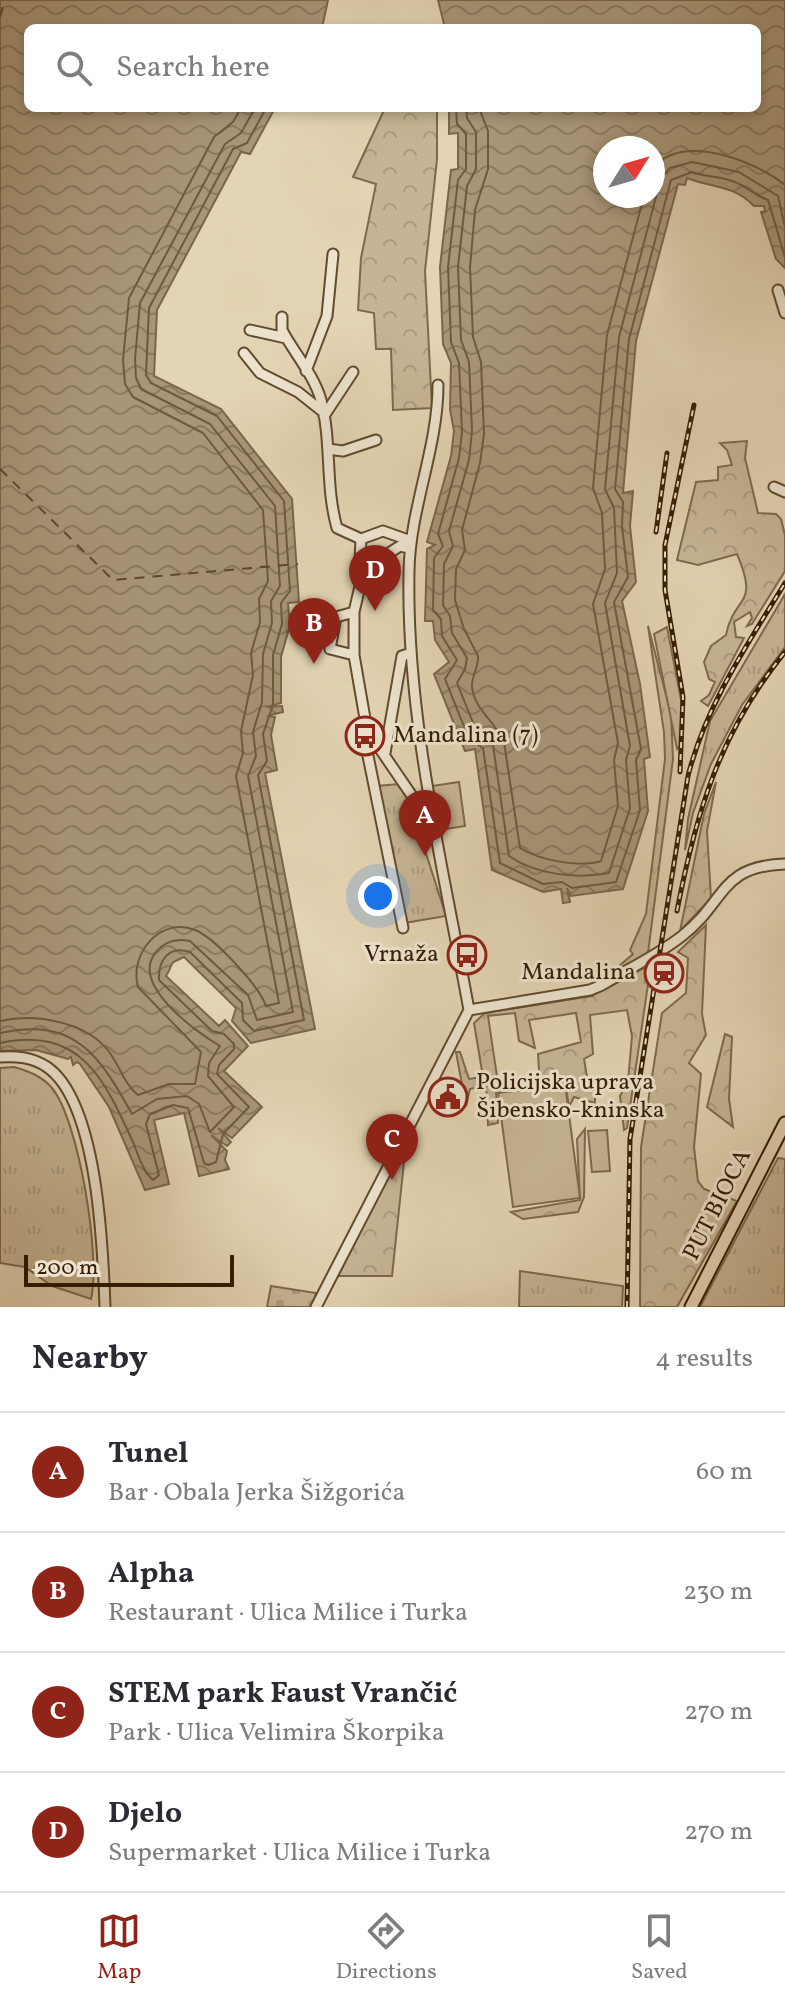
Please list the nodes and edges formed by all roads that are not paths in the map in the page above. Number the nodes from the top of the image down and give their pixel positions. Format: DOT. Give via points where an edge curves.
graph roads {
  1 [pos="333,254"];
  2 [pos="778,290"];
  3 [pos="785,313"];
  4 [pos="282,317"];
  5 [pos="250,330"];
  6 [pos="286,338"];
  7 [pos="244,353"];
  8 [pos="306,371"];
  9 [pos="353,372"];
  10 [pos="438,385"];
  11 [pos="323,413"];
  12 [pos="376,440"];
  13 [pos="328,449"];
  14 [pos="774,487"];
  15 [pos="785,492"];
  16 [pos="361,539"];
  17 [pos="410,544"];
  18 [pos="364,569"];
  19 [pos="354,612"];
  20 [pos="411,653"];
  21 [pos="354,655"];
  22 [pos="367,730"];
  23 [pos="385,753"];
  24 [pos="435,831"];
  25 [pos="785,864"];
  26 [pos="403,928"];
  27 [pos="469,1010"];
  28 [pos="0,1057"];
  29 [pos="785,1123"];
  30 [pos="105,1307"];
  31 [pos="316,1307"];
  32 [pos="691,1307"];
  1 -- 8 [label="street" via="327,316"];
  2 -- 3 [label="street"];
  4 -- 6 [label="street"];
  5 -- 6 [label="street"];
  6 -- 8 [label="street"];
  7 -- 11 [label="street" via="260,373 298,392"];
  8 -- 11 [label="street"];
  9 -- 11 [label="street"];
  10 -- 17 [label="street" via="437,416"];
  11 -- 13 [label="street"];
  12 -- 13 [label="street" via="343,451"];
  13 -- 16 [label="street" via="337,528"];
  14 -- 15 [label="street"];
  16 -- 17 [label="street" via="383,531"];
  16 -- 18 [label="street"];
  17 -- 18 [label="street"];
  17 -- 20 [label="street"];
  18 -- 19 [label="street"];
  19 -- 21 [label="street"];
  19 -- 21 [label="street" via="336,617 329,645"];
  20 -- 23 [label="street" via="402,656"];
  20 -- 24 [label="street"];
  21 -- 22 [label="street"];
  22 -- 23 [label="street"];
  22 -- 26 [label="street"];
  23 -- 24 [label="street"];
  24 -- 27 [label="street"];
  25 -- 27 [label="street" via="740,873 682,936 602,985"];
  27 -- 31 [label="street"];
  28 -- 30 [label="street" via="19,1056 46,1066 63,1082 73,1105 95,1173"];
  29 -- 32 [label="main road, PUT BIOCA"];
}
